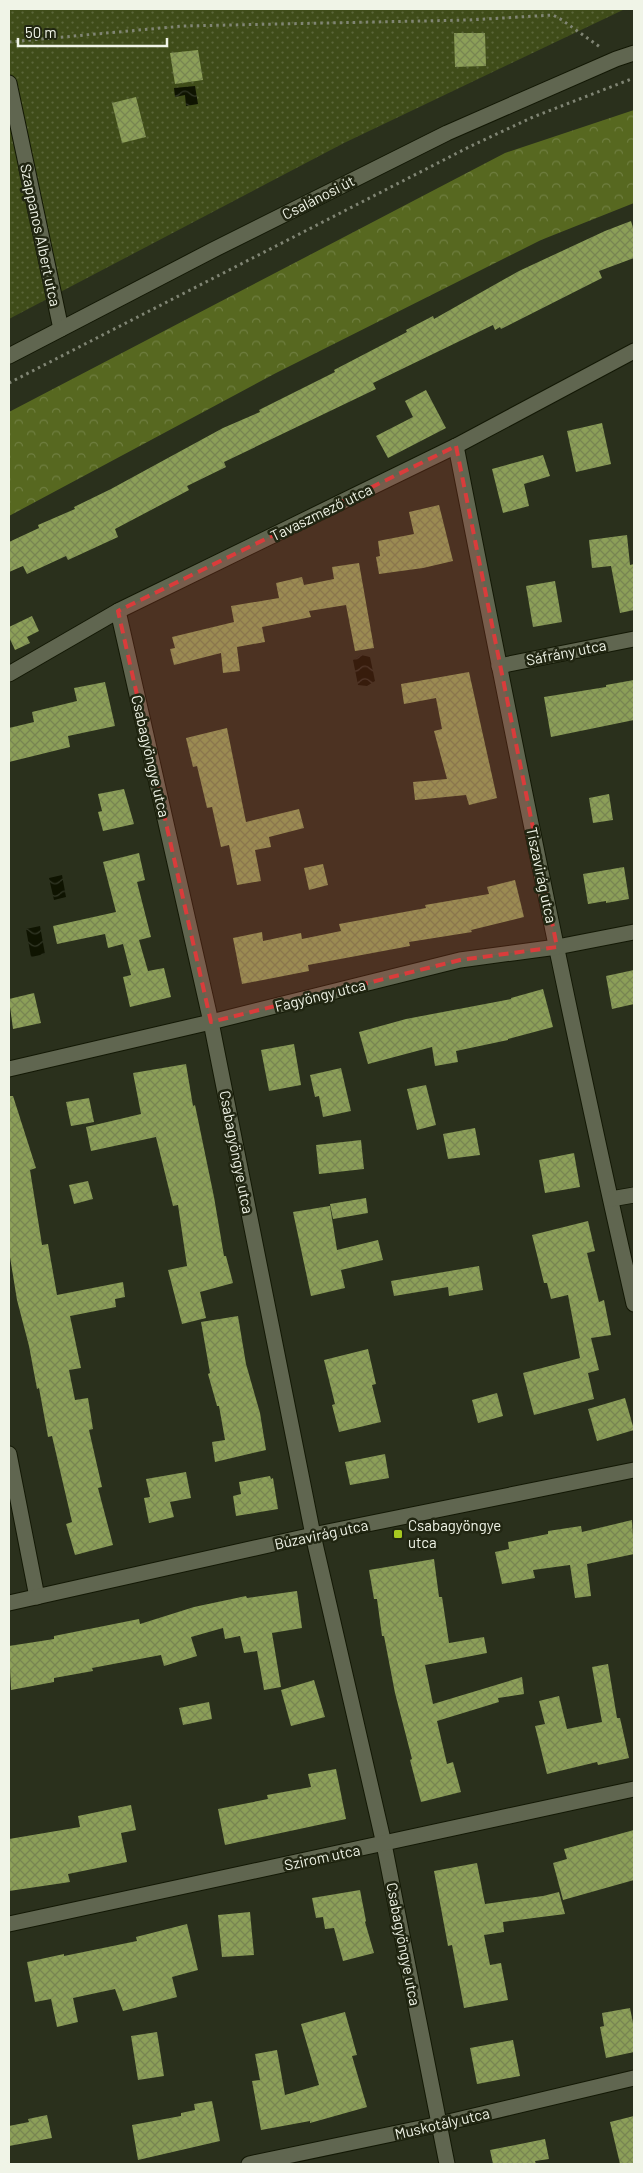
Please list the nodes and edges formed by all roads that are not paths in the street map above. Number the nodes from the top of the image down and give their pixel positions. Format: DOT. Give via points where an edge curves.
graph roads {
  1 [pos="634,53"];
  2 [pos="9,83"];
  3 [pos="61,329"];
  4 [pos="634,351"];
  5 [pos="9,356"];
  6 [pos="456,446"];
  7 [pos="118,611"];
  8 [pos="634,639"];
  9 [pos="499,666"];
  10 [pos="9,674"];
  11 [pos="634,932"];
  12 [pos="558,947"];
  13 [pos="211,1022"];
  14 [pos="9,1069"];
  15 [pos="634,1195"];
  16 [pos="610,1200"];
  17 [pos="634,1304"];
  18 [pos="9,1454"];
  19 [pos="634,1470"];
  20 [pos="313,1535"];
  21 [pos="37,1597"];
  22 [pos="9,1603"];
  23 [pos="634,1789"];
  24 [pos="384,1844"];
  25 [pos="9,1924"];
  26 [pos="634,2078"];
  27 [pos="440,2124"];
  28 [pos="249,2164"];
  29 [pos="447,2164"];
  1 -- 3 [label="street, Csalánosi út" via="447,133"];
  2 -- 3 [label="street, Szappanos Albert utca"];
  3 -- 5 [label="street, Csalánosi út"];
  4 -- 6 [label="street, Tavaszmező utca"];
  6 -- 7 [label="street, Tavaszmező utca"];
  6 -- 9 [label="street, Tiszavirág utca"];
  7 -- 10 [label="street, Tavaszmező utca"];
  7 -- 13 [label="street, Csabagyöngye utca"];
  8 -- 9 [label="street, Sáfrány utca"];
  9 -- 12 [label="street, Tiszavirág utca"];
  11 -- 12 [label="street, Fagyöngy utca"];
  12 -- 13 [label="street, Fagyöngy utca" via="460,960"];
  12 -- 16 [label="street, Tiszavirág utca"];
  13 -- 14 [label="street, Fagyöngy utca"];
  13 -- 20 [label="street, Csabagyöngye utca"];
  15 -- 16 [label="street"];
  16 -- 17 [label="street, Tiszavirág utca"];
  18 -- 21 [label="street"];
  19 -- 20 [label="street, Búzavirág utca"];
  20 -- 21 [label="street, Búzavirág utca"];
  20 -- 24 [label="street, Csabagyöngye utca"];
  21 -- 22 [label="street, Búzavirág utca"];
  23 -- 24 [label="street, Szirom utca"];
  24 -- 25 [label="street, Szirom utca"];
  24 -- 27 [label="street, Csabagyöngye utca"];
  26 -- 27 [label="street, Muskotály utca"];
  27 -- 28 [label="street, Muskotály utca"];
  27 -- 29 [label="street, Csabagyöngye utca"];
}
